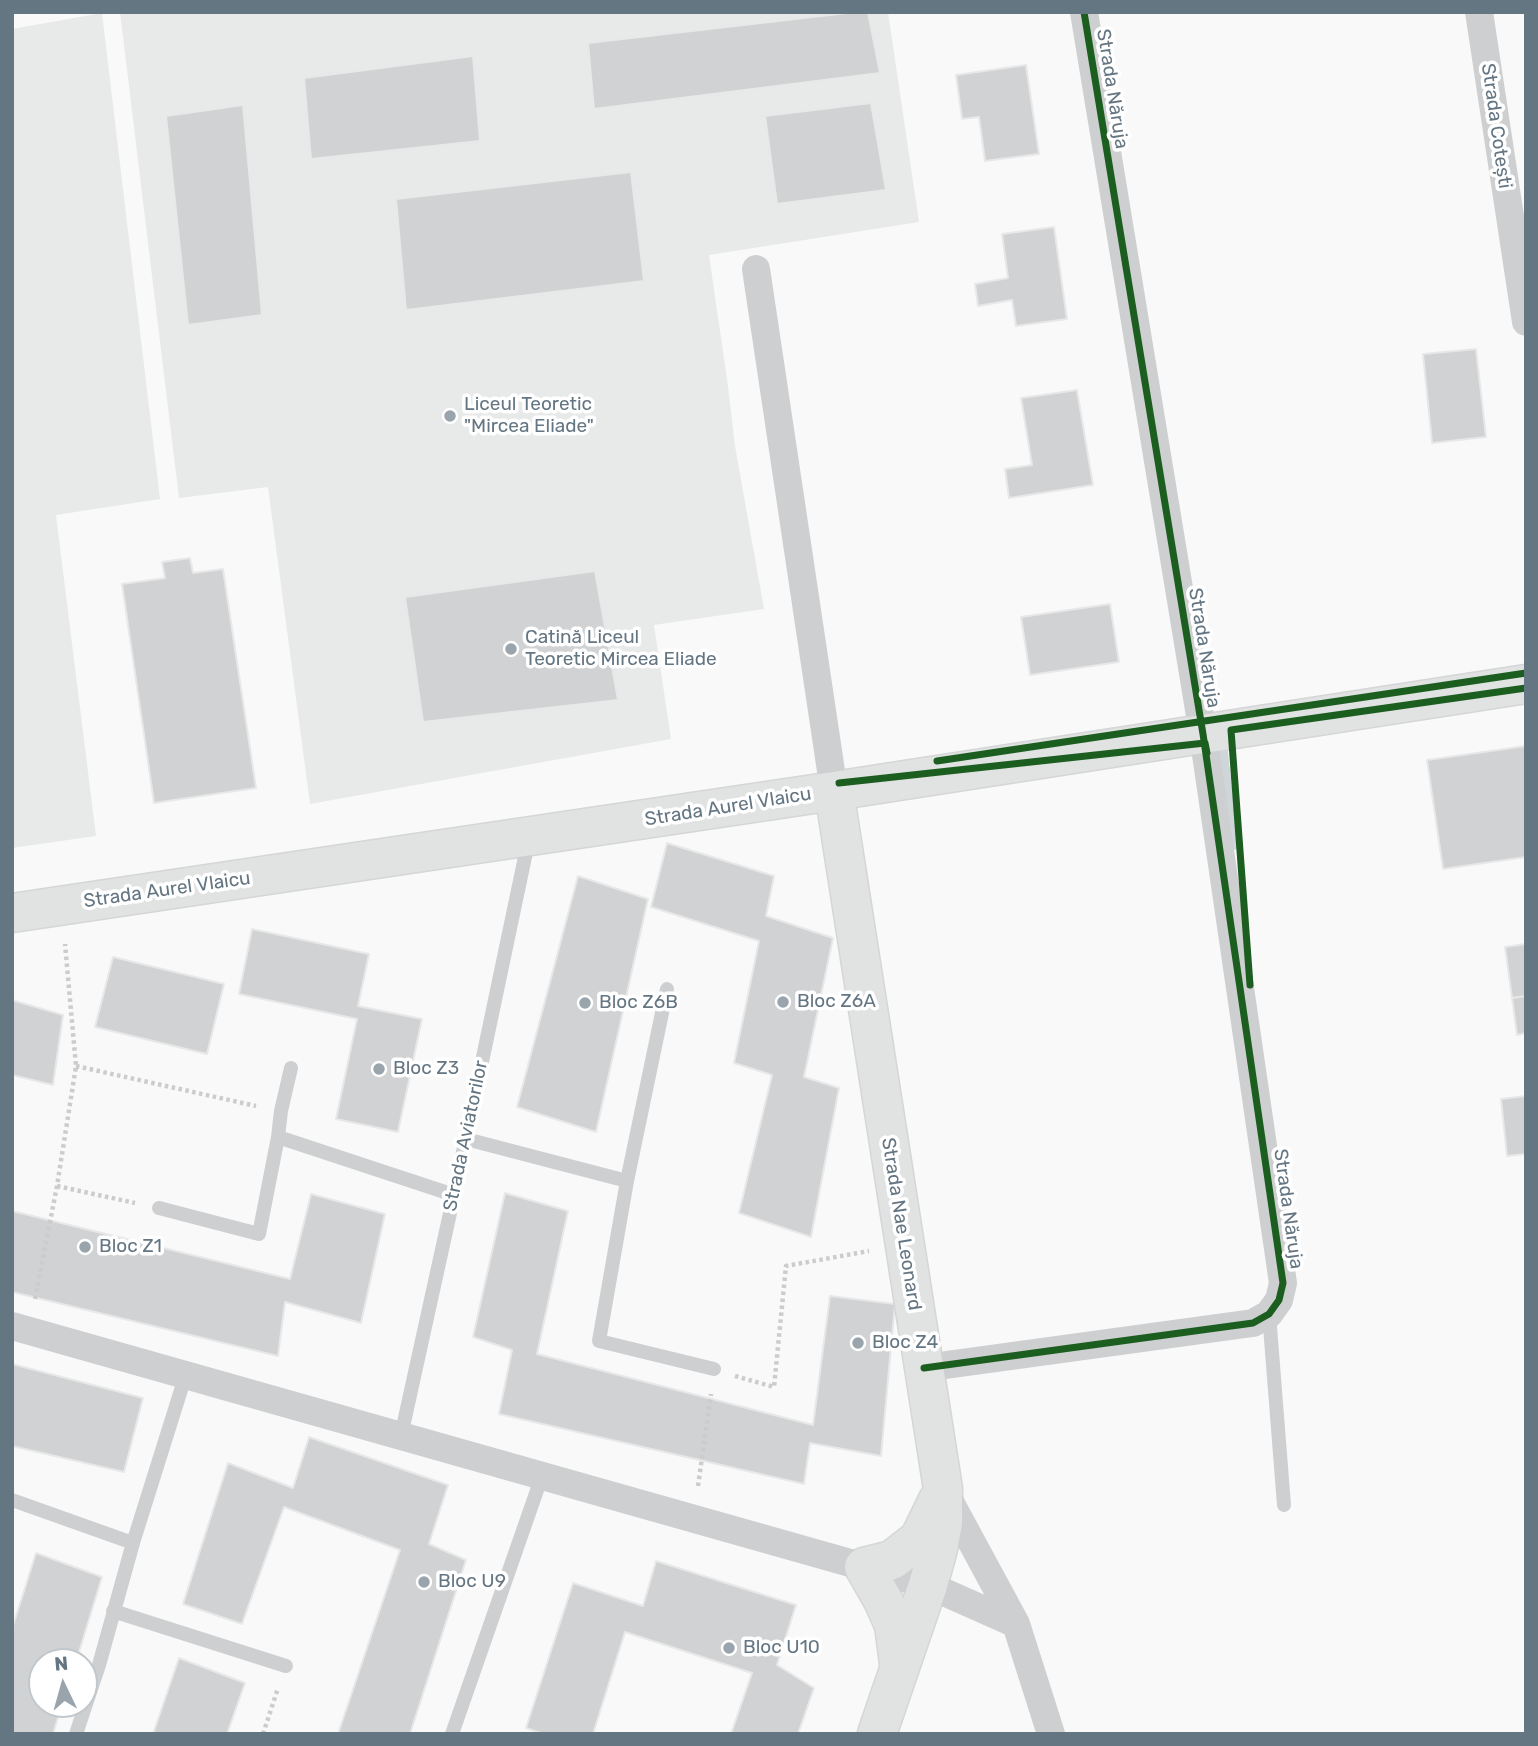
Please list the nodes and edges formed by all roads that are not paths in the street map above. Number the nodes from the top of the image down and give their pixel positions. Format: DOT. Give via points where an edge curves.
graph roads {
  1 [pos="1084,12"];
  2 [pos="1479,12"];
  3 [pos="755,269"];
  4 [pos="1526,322"];
  5 [pos="1526,684"];
  6 [pos="1203,734"];
  7 [pos="834,791"];
  8 [pos="529,836"];
  9 [pos="12,913"];
  10 [pos="667,989"];
  11 [pos="291,1068"];
  12 [pos="278,1138"];
  13 [pos="466,1139"];
  14 [pos="627,1181"];
  15 [pos="454,1195"];
  16 [pos="159,1208"];
  17 [pos="1269,1314"];
  18 [pos="21,1328"];
  19 [pos="924,1368"];
  20 [pos="715,1369"];
  21 [pos="186,1374"];
  22 [pos="401,1436"];
  23 [pos="542,1476"];
  24 [pos="943,1489"];
  25 [pos="12,1500"];
  26 [pos="1284,1505"];
  27 [pos="133,1543"];
  28 [pos="864,1567"];
  29 [pos="928,1585"];
  30 [pos="113,1611"];
  31 [pos="1016,1624"];
  32 [pos="286,1666"];
  33 [pos="900,1666"];
  34 [pos="76,1734"];
  35 [pos="452,1734"];
  36 [pos="877,1734"];
  37 [pos="1051,1734"];
  1 -- 6 [label="street, Strada Năruja"];
  2 -- 4 [label="street, Strada Cotești"];
  3 -- 7 [label="street"];
  5 -- 6 [label="main road, Strada Aurel Vlaicu"];
  6 -- 7 [label="main road, Strada Aurel Vlaicu"];
  6 -- 17 [label="street, Strada Năruja" via="1283,1283"];
  7 -- 8 [label="main road, Strada Aurel Vlaicu"];
  7 -- 19 [label="main road, Strada Nae Leonard"];
  8 -- 9 [label="main road, Strada Aurel Vlaicu"];
  8 -- 13 [label="lane, Strada Aviatorilor"];
  10 -- 14 [label="lane"];
  11 -- 12 [label="lane"];
  12 -- 15 [label="lane"];
  12 -- 16 [label="lane" via="259,1234"];
  13 -- 14 [label="lane"];
  13 -- 15 [label="lane, Strada Aviatorilor"];
  14 -- 20 [label="lane" via="599,1341"];
  15 -- 22 [label="lane, Strada Aviatorilor"];
  17 -- 19 [label="street" via="1253,1323"];
  17 -- 26 [label="lane"];
  18 -- 21 [label="street"];
  19 -- 24 [label="main road, Strada Nae Leonard"];
  21 -- 22 [label="street"];
  21 -- 27 [label="lane"];
  22 -- 23 [label="street"];
  23 -- 28 [label="street"];
  23 -- 35 [label="lane"];
  24 -- 28 [label="main road" via="919,1538 892,1560"];
  24 -- 29 [label="main road, Strada Nae Leonard" via="943,1523"];
  24 -- 31 [label="street"];
  25 -- 27 [label="lane"];
  27 -- 30 [label="lane"];
  28 -- 29 [label="street"];
  28 -- 33 [label="main road" via="894,1625"];
  29 -- 31 [label="street"];
  29 -- 33 [label="main road, Strada Nae Leonard"];
  30 -- 32 [label="lane"];
  30 -- 34 [label="lane"];
  31 -- 37 [label="street"];
  33 -- 36 [label="main road, Strada Nae Leonard"];
}
